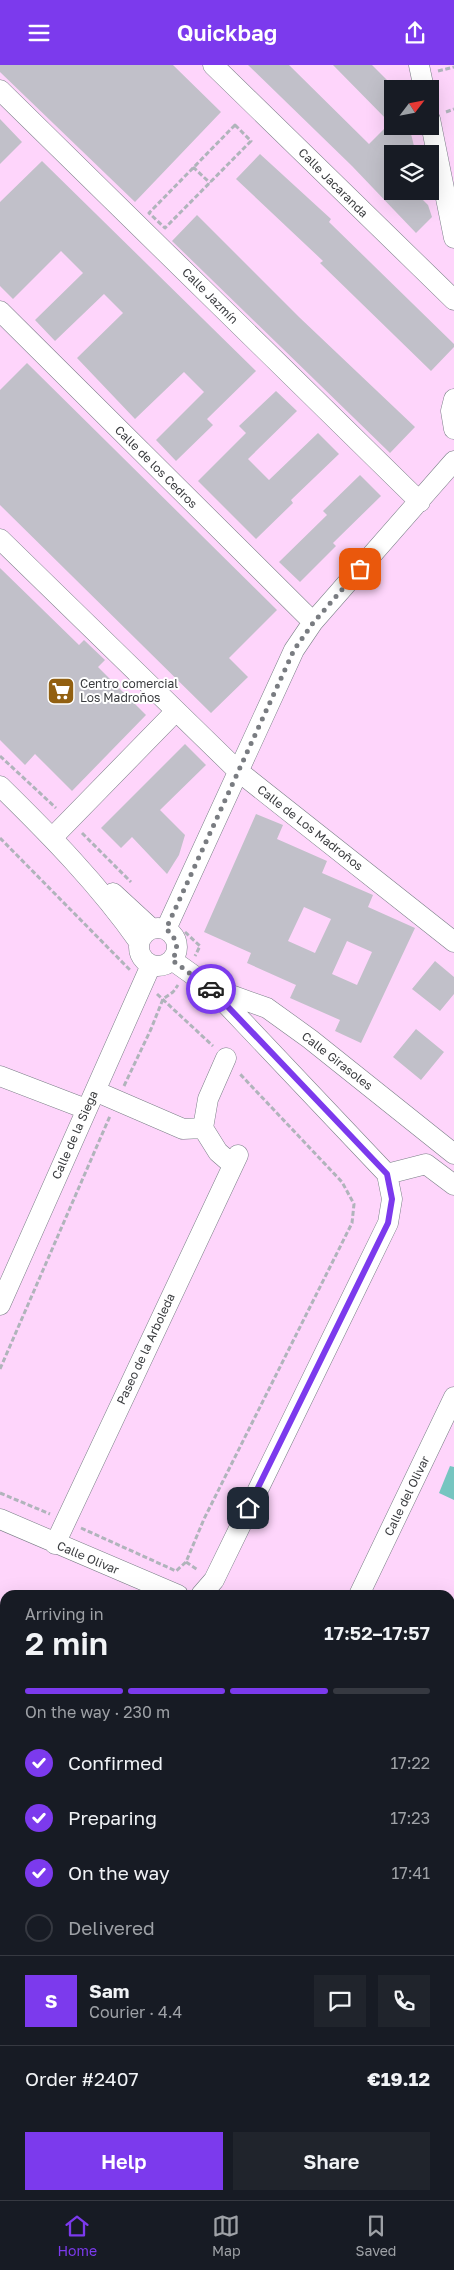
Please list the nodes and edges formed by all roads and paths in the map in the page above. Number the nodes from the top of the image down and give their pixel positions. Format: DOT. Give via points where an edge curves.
graph roads {
  1 [pos="213,65"];
  2 [pos="454,67"];
  3 [pos="426,75"];
  4 [pos="0,89"];
  5 [pos="433,135"];
  6 [pos="193,167"];
  7 [pos="210,183"];
  8 [pos="454,238"];
  9 [pos="454,300"];
  10 [pos="0,311"];
  11 [pos="454,399"];
  12 [pos="454,429"];
  13 [pos="454,461"];
  14 [pos="420,502"];
  15 [pos="0,539"];
  16 [pos="313,623"];
  17 [pos="176,711"];
  18 [pos="0,755"];
  19 [pos="238,771"];
  20 [pos="0,786"];
  21 [pos="69,821"];
  22 [pos="52,837"];
  23 [pos="0,838"];
  24 [pos="137,888"];
  25 [pos="157,930"];
  26 [pos="454,942"];
  27 [pos="200,946"];
  28 [pos="172,960"];
  29 [pos="151,965"];
  30 [pos="128,967"];
  31 [pos="210,987"];
  32 [pos="226,1058"];
  33 [pos="0,1076"];
  34 [pos="95,1091"];
  35 [pos="117,1100"];
  36 [pos="86,1109"];
  37 [pos="203,1128"];
  38 [pos="447,1149"];
  39 [pos="426,1164"];
  40 [pos="387,1174"];
  41 [pos="454,1185"];
  42 [pos="0,1305"];
  43 [pos="0,1369"];
  44 [pos="454,1397"];
  45 [pos="0,1493"];
  46 [pos="0,1519"];
  47 [pos="66,1521"];
  48 [pos="55,1544"];
  49 [pos="166,1590"];
  50 [pos="206,1590"];
  51 [pos="361,1590"];
  1 -- 9 [label="street, Calle Jacaranda"];
  2 -- 3 [label="path"];
  4 -- 14 [label="street, Calle Jazmín"];
  5 -- 8 [label="street"];
  6 -- 7 [label="path"];
  6 -- 7 [label="path" via="235,125 251,141"];
  6 -- 7 [label="path" via="149,213 165,229"];
  10 -- 16 [label="street, Calle de los Cedros"];
  11 -- 12 [label="street" via="451,411"];
  13 -- 14 [label="street"];
  14 -- 16 [label="street"];
  15 -- 17 [label="street, Calle de Los Madroños"];
  16 -- 19 [label="street" via="294,650"];
  17 -- 19 [label="street, Calle de Los Madroños"];
  17 -- 21 [label="street"];
  18 -- 21 [label="path"];
  19 -- 25 [label="street"];
  19 -- 26 [label="street, Calle de Los Madroños"];
  20 -- 22 [label="street"];
  21 -- 22 [label="street"];
  21 -- 24 [label="path"];
  22 -- 25 [label="street" via="71,858"];
  23 -- 30 [label="path"];
  25 -- 27 [label="path"];
  25 -- 28 [label="street" via="175,937 177,946"];
  25 -- 29 [label="street" via="139,951 142,959"];
  28 -- 29 [label="street" via="166,965"];
  28 -- 31 [label="street, Calle Girasoles"];
  29 -- 34 [label="street, Calle de la Siega"];
  31 -- 38 [label="street, Calle Girasoles" via="267,1008"];
  31 -- 40 [label="street, Calle Girasoles"];
  32 -- 35 [label="path" via="163,999"];
  32 -- 37 [label="street" via="208,1099"];
  32 -- 47 [label="path" via="342,1182 354,1204 352,1223 204,1519 186,1562 176,1571"];
  33 -- 36 [label="street"];
  34 -- 35 [label="street"];
  34 -- 36 [label="street, Calle de la Siega"];
  35 -- 37 [label="street" via="183,1129"];
  35 -- 43 [label="path"];
  36 -- 42 [label="street, Calle de la Siega"];
  37 -- 47 [label="street, Paseo de la Arboleda" via="218,1152 235,1160"];
  38 -- 39 [label="street"];
  39 -- 40 [label="street"];
  39 -- 41 [label="street"];
  40 -- 50 [label="street" via="392,1199 388,1223 214,1580"];
  44 -- 51 [label="street, Calle del Olivar"];
  45 -- 47 [label="path"];
  46 -- 48 [label="street, Calle Olivar"];
  47 -- 48 [label="street, Paseo de la Arboleda"];
  48 -- 49 [label="street, Calle Olivar"];
}
